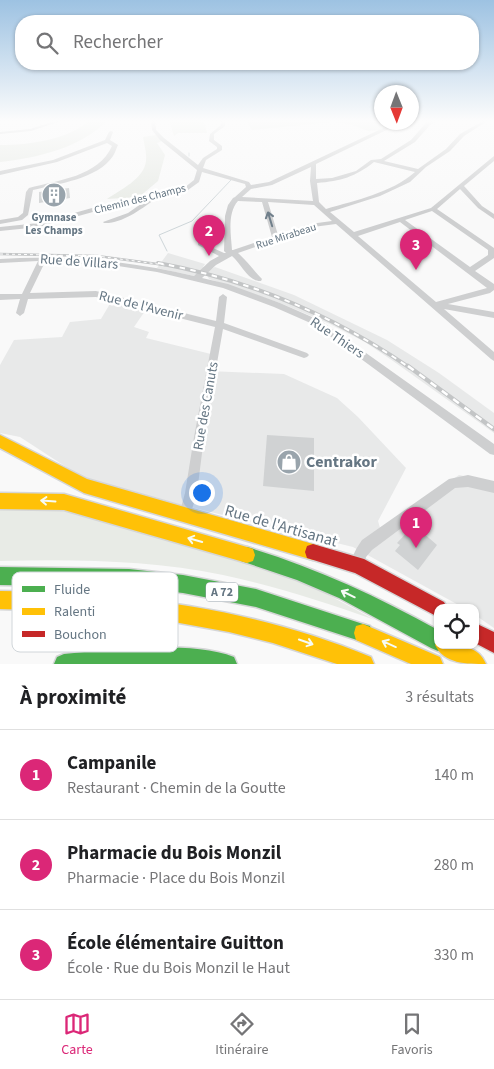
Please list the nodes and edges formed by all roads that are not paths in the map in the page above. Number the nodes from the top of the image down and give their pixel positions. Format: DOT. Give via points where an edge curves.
graph roads {
  1 [pos="81,151"];
  2 [pos="113,151"];
  3 [pos="177,151"];
  4 [pos="217,151"];
  5 [pos="343,151"];
  6 [pos="397,151"];
  7 [pos="447,151"];
  8 [pos="494,158"];
  9 [pos="374,161"];
  10 [pos="314,165"];
  11 [pos="199,169"];
  12 [pos="420,171"];
  13 [pos="0,173"];
  14 [pos="314,181"];
  15 [pos="461,186"];
  16 [pos="249,187"];
  17 [pos="157,196"];
  18 [pos="235,199"];
  19 [pos="264,200"];
  20 [pos="316,203"];
  21 [pos="433,209"];
  22 [pos="325,211"];
  23 [pos="494,217"];
  24 [pos="401,220"];
  25 [pos="0,222"];
  26 [pos="106,222"];
  27 [pos="338,222"];
  28 [pos="0,229"];
  29 [pos="353,235"];
  30 [pos="276,238"];
  31 [pos="200,244"];
  32 [pos="234,253"];
  33 [pos="224,256"];
  34 [pos="43,259"];
  35 [pos="0,261"];
  36 [pos="157,270"];
  37 [pos="470,271"];
  38 [pos="196,279"];
  39 [pos="258,279"];
  40 [pos="494,287"];
  41 [pos="25,296"];
  42 [pos="0,297"];
  43 [pos="223,297"];
  44 [pos="436,305"];
  45 [pos="20,313"];
  46 [pos="494,315"];
  47 [pos="220,325"];
  48 [pos="304,355"];
  49 [pos="494,356"];
  50 [pos="0,441"];
  51 [pos="494,450"];
  52 [pos="494,487"];
  53 [pos="0,501"];
  54 [pos="185,515"];
  55 [pos="358,565"];
  56 [pos="178,584"];
  57 [pos="434,606"];
  58 [pos="178,610"];
  59 [pos="479,634"];
  60 [pos="434,639"];
  61 [pos="494,643"];
  62 [pos="452,649"];
  63 [pos="64,664"];
  64 [pos="227,664"];
  65 [pos="364,664"];
  66 [pos="433,664"];
  67 [pos="476,664"];
  1 -- 13 [label="street" via="55,161"];
  2 -- 25 [label="street" via="108,159 72,180 31,189 26,214 20,219"];
  3 -- 11 [label="street, Chemin des Champs"];
  4 -- 11 [label="street" via="207,156"];
  5 -- 10 [label="street"];
  6 -- 9 [label="street"];
  7 -- 12 [label="street"];
  8 -- 15 [label="street"];
  9 -- 12 [label="street"];
  9 -- 14 [label="street" via="347,177"];
  10 -- 14 [label="street"];
  10 -- 16 [label="street" via="270,184"];
  11 -- 16 [label="street" via="247,183"];
  11 -- 17 [label="street, Chemin des Champs" via="196,183 180,191"];
  12 -- 22 [label="street" via="387,192"];
  14 -- 20 [label="street"];
  15 -- 21 [label="street"];
  15 -- 23 [label="street"];
  16 -- 18 [label="street"];
  17 -- 26 [label="street" via="130,214"];
  17 -- 28 [label="street, Chemin des Champs" via="39,225"];
  18 -- 19 [label="street"];
  18 -- 32 [label="street" via="228,216 228,251"];
  19 -- 20 [label="street"];
  30 -- 19 [label="street, one-way"];
  20 -- 22 [label="street"];
  21 -- 24 [label="street"];
  21 -- 37 [label="street" via="491,249 492,256"];
  22 -- 27 [label="street"];
  24 -- 29 [label="street"];
  24 -- 37 [label="street"];
  27 -- 29 [label="street"];
  27 -- 30 [label="street, Rue Mirabeau" via="312,225"];
  29 -- 44 [label="street"];
  30 -- 32 [label="street, Rue Mirabeau"];
  31 -- 33 [label="street"];
  32 -- 33 [label="street, Rue Mirabeau"];
  32 -- 39 [label="street" via="249,274"];
  33 -- 38 [label="street"];
  34 -- 35 [label="street, Rue de Villars"];
  34 -- 36 [label="street, Rue de Villars"];
  34 -- 41 [label="street"];
  36 -- 38 [label="street, Rue Thiers"];
  37 -- 40 [label="street"];
  38 -- 51 [label="street, Rue Thiers" via="225,286 318,323"];
  40 -- 44 [label="street"];
  41 -- 42 [label="street, Rue de l'Avenir"];
  41 -- 45 [label="street"];
  41 -- 47 [label="street, Rue de l'Avenir" via="96,294"];
  43 -- 47 [label="street, Rue des Canuts"];
  44 -- 46 [label="street"];
  44 -- 49 [label="street"];
  47 -- 48 [label="street"];
  47 -- 54 [label="street, Rue des Canuts" via="200,427 194,483"];
  50 -- 54 [label="main road, Rue de l'Artisanat" via="84,486"];
  52 -- 55 [label="street" via="468,481 453,483 368,545 360,554"];
  60 -- 53 [label="main road, one-way" via="322,581 265,560 64,502"];
  54 -- 55 [label="main road, Rue de l'Artisanat"];
  55 -- 57 [label="main road, Rue de l'Artisanat"];
  66 -- 56 [label="main road, A 72, one-way" via="353,628 256,598"];
  58 -- 65 [label="main road, A 72, one-way" via="267,629"];
  59 -- 61 [label="main road"];
  62 -- 67 [label="main road"];
  63 -- 64 [label="main road" via="155,655"];
}
